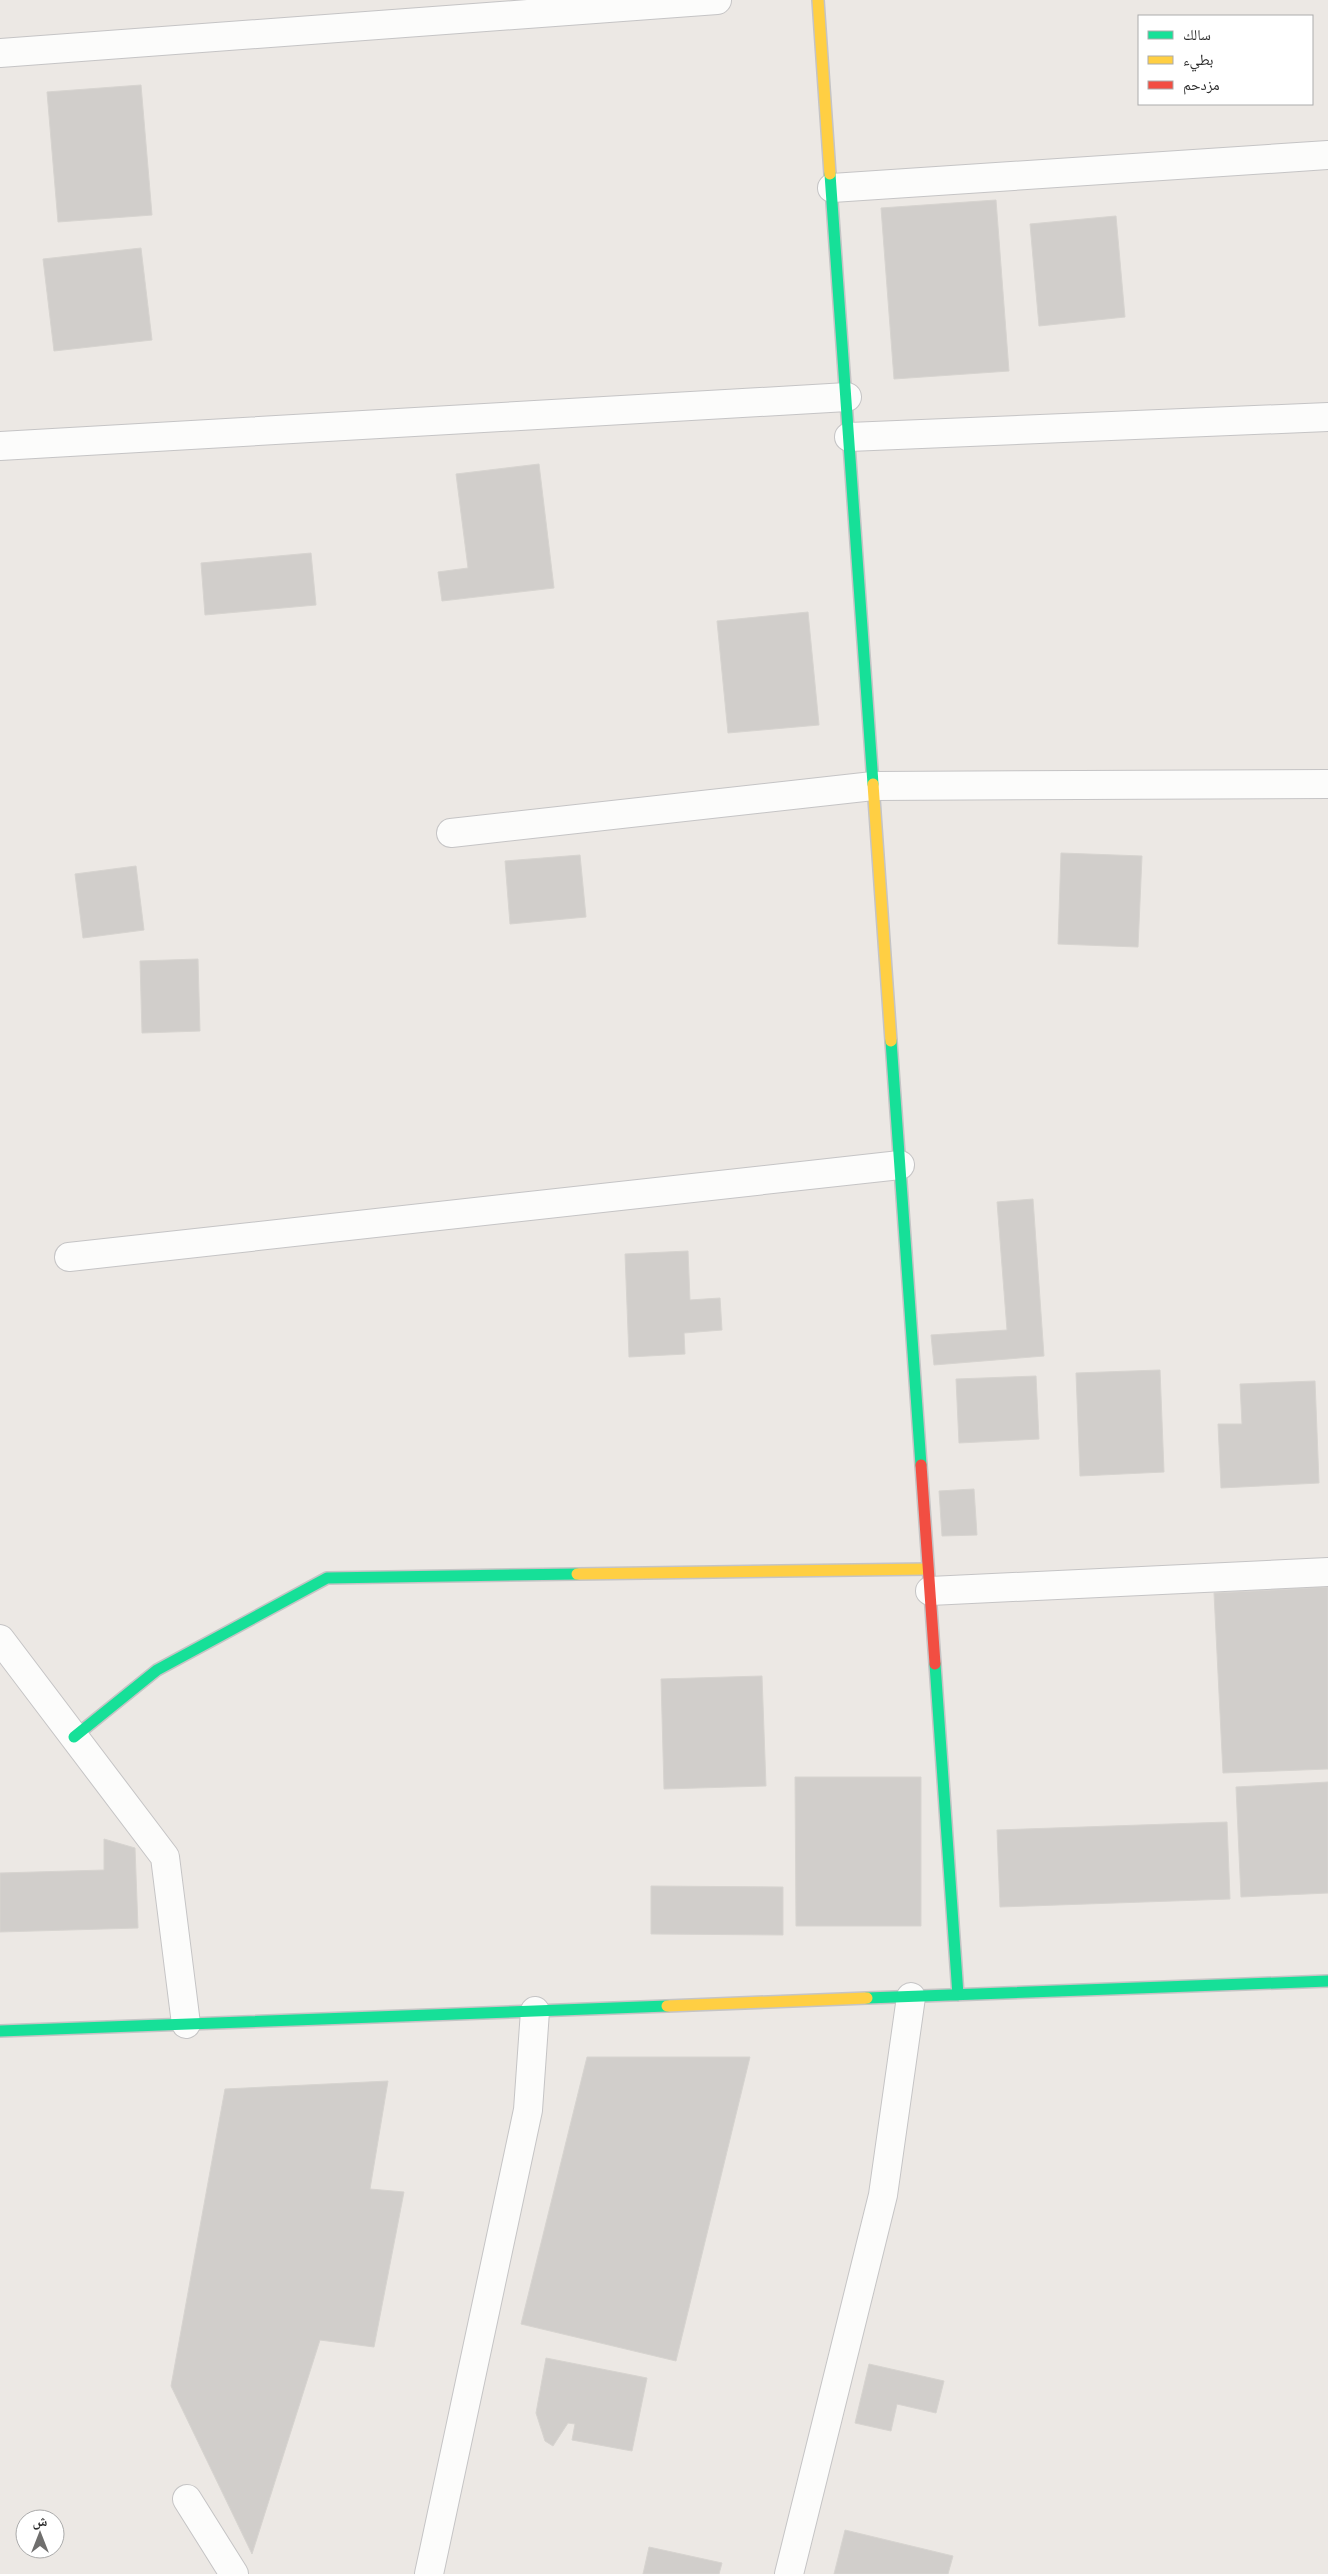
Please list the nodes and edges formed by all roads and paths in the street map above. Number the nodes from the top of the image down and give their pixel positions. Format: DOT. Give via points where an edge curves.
graph roads {
  1 [pos="718,0"];
  2 [pos="818,0"];
  3 [pos="0,53"];
  4 [pos="1328,155"];
  5 [pos="832,188"];
  6 [pos="847,397"];
  7 [pos="1328,417"];
  8 [pos="849,437"];
  9 [pos="0,446"];
  10 [pos="1328,784"];
  11 [pos="874,786"];
  12 [pos="451,833"];
  13 [pos="900,1165"];
  14 [pos="69,1257"];
  15 [pos="1328,1572"];
  16 [pos="929,1580"];
  17 [pos="0,1638"];
  18 [pos="74,1737"];
  19 [pos="1328,1981"];
  20 [pos="958,1995"];
  21 [pos="911,1996"];
  22 [pos="536,2011"];
  23 [pos="186,2024"];
  24 [pos="0,2030"];
  25 [pos="187,2499"];
  26 [pos="234,2574"];
  27 [pos="429,2574"];
  28 [pos="789,2574"];
  1 -- 3 [label="street"];
  2 -- 5 [label="street"];
  4 -- 5 [label="street"];
  5 -- 6 [label="street"];
  6 -- 8 [label="street"];
  6 -- 9 [label="street"];
  7 -- 8 [label="street"];
  8 -- 11 [label="street"];
  10 -- 11 [label="street"];
  11 -- 12 [label="street"];
  11 -- 13 [label="street"];
  13 -- 14 [label="street"];
  13 -- 16 [label="street"];
  15 -- 16 [label="street"];
  16 -- 18 [label="street" via="327,1578 157,1670"];
  16 -- 20 [label="street"];
  17 -- 18 [label="street"];
  18 -- 23 [label="street" via="164,1857"];
  19 -- 20 [label="street"];
  20 -- 21 [label="street"];
  21 -- 22 [label="street"];
  21 -- 28 [label="street" via="883,2195"];
  22 -- 23 [label="street"];
  22 -- 27 [label="street" via="528,2110"];
  23 -- 24 [label="street"];
  25 -- 26 [label="street"];
}
